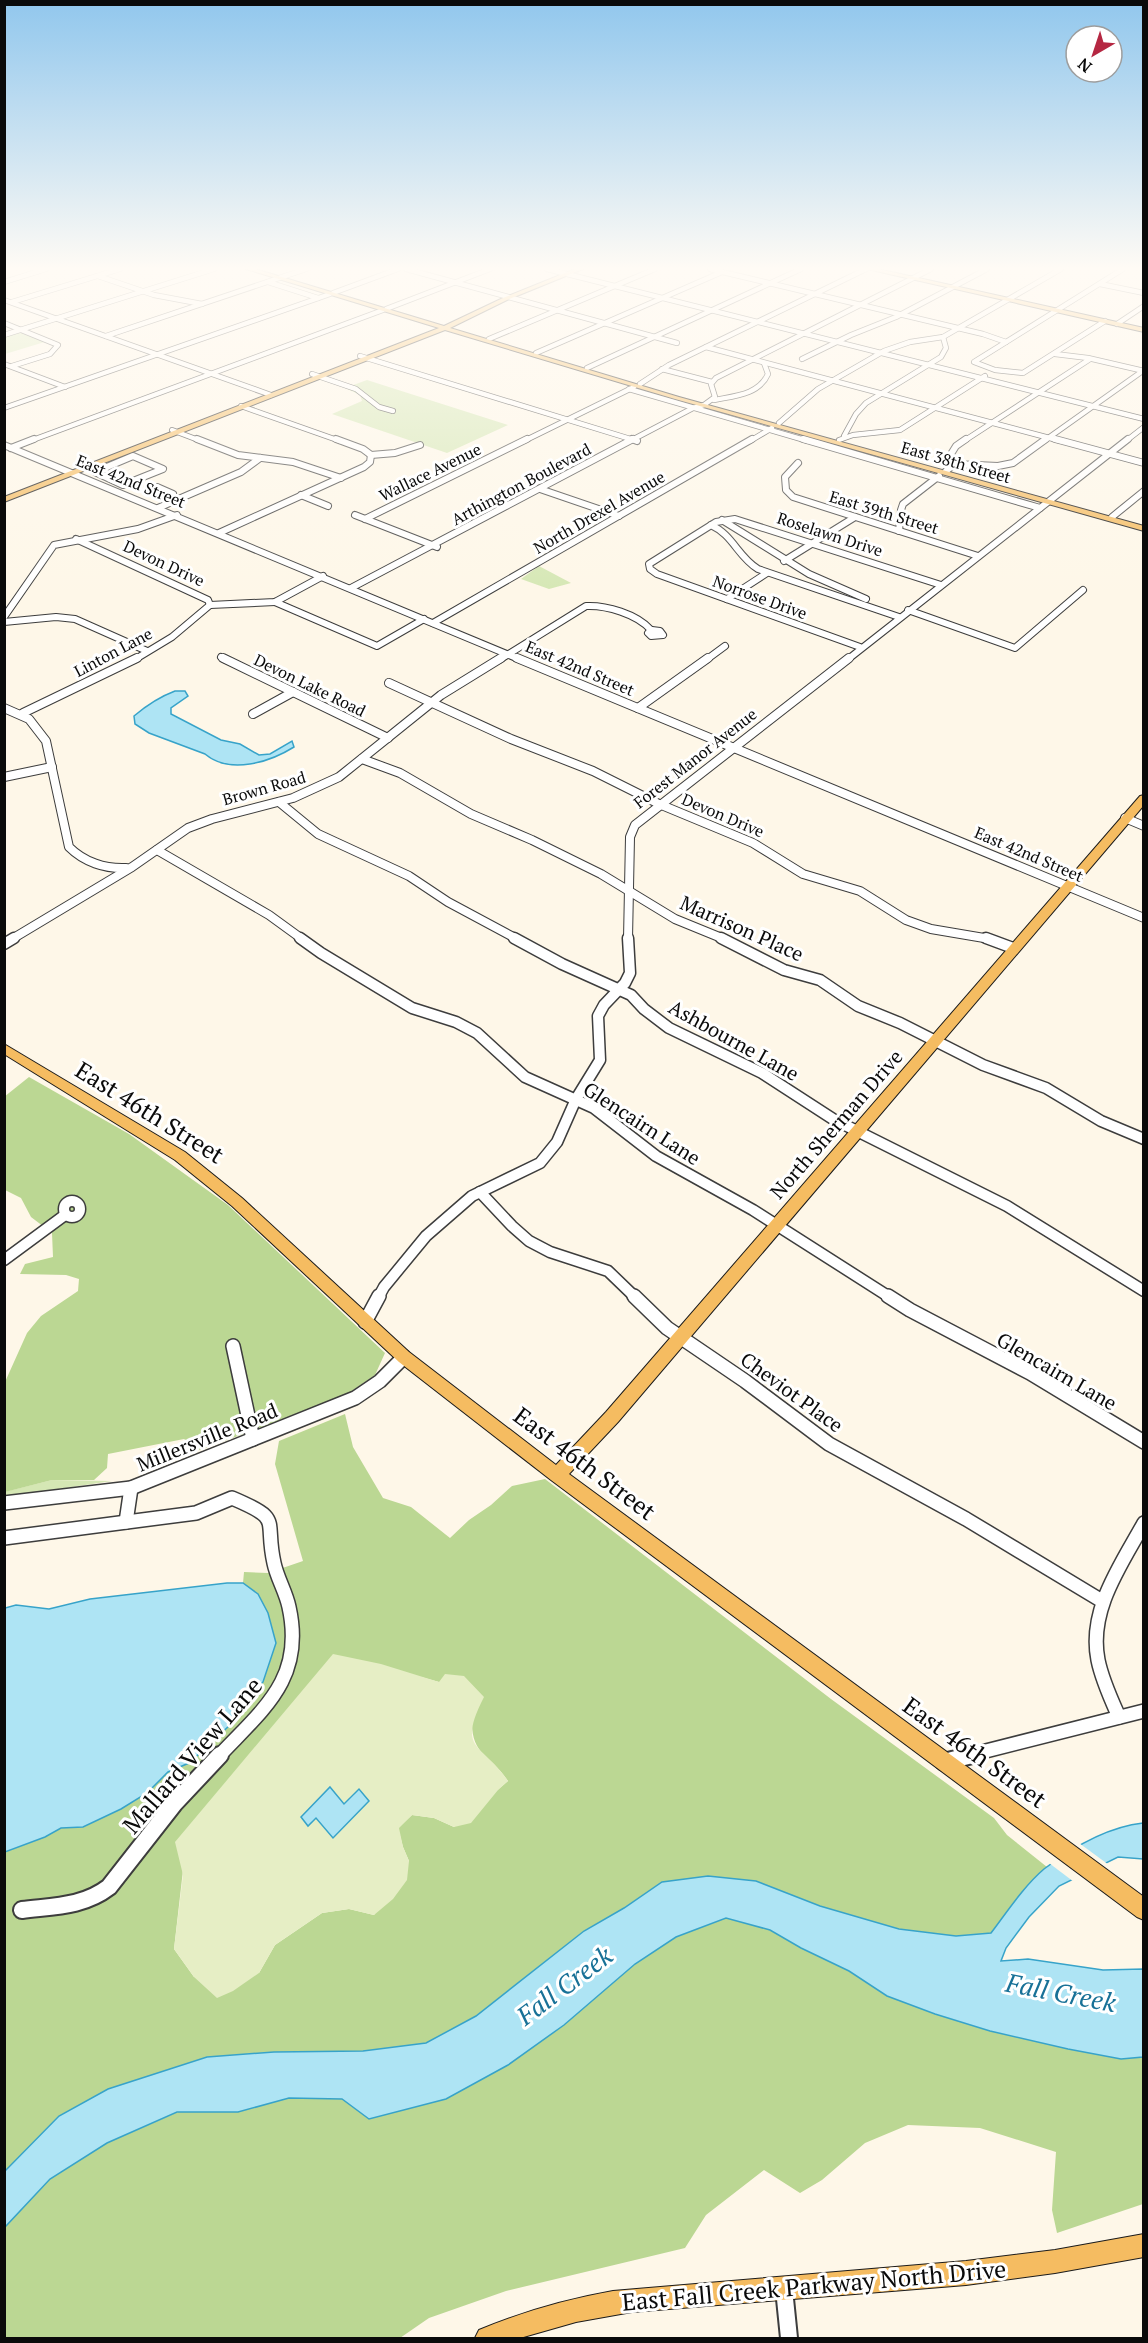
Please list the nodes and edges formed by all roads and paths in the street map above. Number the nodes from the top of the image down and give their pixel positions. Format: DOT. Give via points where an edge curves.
graph roads {
  1 [pos="43,378"];
  2 [pos="89,378"];
  3 [pos="197,378"];
  4 [pos="226,378"];
  5 [pos="307,378"];
  6 [pos="325,378"];
  7 [pos="435,378"];
  8 [pos="617,378"];
  9 [pos="619,378"];
  10 [pos="649,378"];
  11 [pos="697,378"];
  12 [pos="716,378"];
  13 [pos="766,378"];
  14 [pos="822,378"];
  15 [pos="837,378"];
  16 [pos="907,378"];
  17 [pos="982,378"];
  18 [pos="983,378"];
  19 [pos="1060,378"];
  20 [pos="1131,378"];
  21 [pos="832,381"];
  22 [pos="711,382"];
  23 [pos="639,385"];
  24 [pos="65,387"];
  25 [pos="629,389"];
  26 [pos="1038,392"];
  27 [pos="881,393"];
  28 [pos="268,394"];
  29 [pos="706,405"];
  30 [pos="241,406"];
  31 [pos="1093,406"];
  32 [pos="4,408"];
  33 [pos="693,408"];
  34 [pos="935,408"];
  35 [pos="393,411"];
  36 [pos="567,419"];
  37 [pos="1143,419"];
  38 [pos="991,422"];
  39 [pos="778,424"];
  40 [pos="1143,427"];
  41 [pos="770,430"];
  42 [pos="174,431"];
  43 [pos="842,438"];
  44 [pos="1048,438"];
  45 [pos="637,441"];
  46 [pos="420,445"];
  47 [pos="8,446"];
  48 [pos="1109,454"];
  49 [pos="371,456"];
  50 [pos="260,458"];
  51 [pos="798,463"];
  52 [pos="1143,463"];
  53 [pos="955,464"];
  54 [pos="945,471"];
  55 [pos="69,472"];
  56 [pos="341,478"];
  57 [pos="936,478"];
  58 [pos="120,484"];
  59 [pos="110,488"];
  60 [pos="153,488"];
  61 [pos="132,489"];
  62 [pos="543,490"];
  63 [pos="1143,491"];
  64 [pos="302,495"];
  65 [pos="4,497"];
  66 [pos="158,504"];
  67 [pos="1046,504"];
  68 [pos="328,506"];
  69 [pos="177,515"];
  70 [pos="355,515"];
  71 [pos="619,516"];
  72 [pos="855,517"];
  73 [pos="1112,518"];
  74 [pos="365,519"];
  75 [pos="722,520"];
  76 [pos="711,525"];
  77 [pos="1143,528"];
  78 [pos="899,531"];
  79 [pos="219,532"];
  80 [pos="76,539"];
  81 [pos="812,543"];
  82 [pos="436,547"];
  83 [pos="978,556"];
  84 [pos="784,561"];
  85 [pos="767,573"];
  86 [pos="322,576"];
  87 [pos="941,585"];
  88 [pos="351,588"];
  89 [pos="1083,590"];
  90 [pos="359,592"];
  91 [pos="727,599"];
  92 [pos="274,602"];
  93 [pos="210,605"];
  94 [pos="907,611"];
  95 [pos="4,617"];
  96 [pos="899,617"];
  97 [pos="424,619"];
  98 [pos="4,622"];
  99 [pos="433,623"];
  100 [pos="651,630"];
  101 [pos="726,646"];
  102 [pos="860,647"];
  103 [pos="147,651"];
  104 [pos="508,654"];
  105 [pos="221,657"];
  106 [pos="389,683"];
  107 [pos="293,692"];
  108 [pos="431,702"];
  109 [pos="4,708"];
  110 [pos="638,708"];
  111 [pos="23,713"];
  112 [pos="253,714"];
  113 [pos="388,738"];
  114 [pos="732,747"];
  115 [pos="362,759"];
  116 [pos="52,767"];
  117 [pos="4,777"];
  118 [pos="1143,798"];
  119 [pos="279,802"];
  120 [pos="659,804"];
  121 [pos="1125,818"];
  122 [pos="1143,826"];
  123 [pos="157,850"];
  124 [pos="130,868"];
  125 [pos="1066,886"];
  126 [pos="629,890"];
  127 [pos="1143,918"];
  128 [pos="4,944"];
  129 [pos="1013,948"];
  130 [pos="619,990"];
  131 [pos="934,1040"];
  132 [pos="4,1048"];
  133 [pos="576,1099"];
  134 [pos="857,1130"];
  135 [pos="1143,1139"];
  136 [pos="480,1192"];
  137 [pos="65,1215"];
  138 [pos="776,1224"];
  139 [pos="4,1260"];
  140 [pos="1143,1291"];
  141 [pos="365,1322"];
  142 [pos="679,1336"];
  143 [pos="233,1346"];
  144 [pos="404,1357"];
  145 [pos="253,1439"];
  146 [pos="1143,1442"];
  147 [pos="557,1475"];
  148 [pos="131,1488"];
  149 [pos="4,1503"];
  150 [pos="126,1522"];
  151 [pos="1143,1523"];
  152 [pos="4,1538"];
  153 [pos="1102,1601"];
  154 [pos="1143,1711"];
  155 [pos="1119,1717"];
  156 [pos="944,1762"];
  157 [pos="22,1910"];
  158 [pos="1143,1910"];
  159 [pos="1143,2245"];
  160 [pos="784,2289"];
  161 [pos="487,2338"];
  162 [pos="789,2338"];
  1 -- 24 [label="street"];
  2 -- 24 [label="street"];
  3 -- 47 [label="street"];
  4 -- 28 [label="street"];
  5 -- 28 [label="main road"];
  6 -- 35 [label="street" via="356,389"];
  7 -- 36 [label="street"];
  8 -- 23 [label="main road, East 38th Street"];
  9 -- 23 [label="main road, East 38th Street"];
  10 -- 23 [label="street, Wallace Avenue"];
  11 -- 22 [label="street"];
  12 -- 22 [label="street"];
  13 -- 29 [label="street" via="750,392"];
  14 -- 21 [label="street"];
  15 -- 21 [label="street, North Drexel Avenue"];
  16 -- 27 [label="street"];
  17 -- 34 [label="street"];
  18 -- 26 [label="street"];
  19 -- 26 [label="street"];
  20 -- 31 [label="street"];
  21 -- 27 [label="street"];
  21 -- 39 [label="street, North Drexel Avenue" via="812,393"];
  22 -- 29 [label="street" via="716,395"];
  23 -- 25 [label="street, Wallace Avenue"];
  23 -- 29 [label="main road, East 38th Street"];
  24 -- 32 [label="street"];
  25 -- 33 [label="street"];
  25 -- 36 [label="street, Wallace Avenue"];
  26 -- 31 [label="street"];
  26 -- 38 [label="street"];
  27 -- 34 [label="street"];
  27 -- 43 [label="street" via="860,410"];
  28 -- 30 [label="main road"];
  28 -- 42 [label="main road"];
  29 -- 33 [label="street, Arthington Boulevard"];
  29 -- 39 [label="main road, East 38th Street"];
  29 -- 41 [label="street"];
  29 -- 45 [label="street, Arthington Boulevard"];
  30 -- 42 [label="main road"];
  30 -- 49 [label="street" via="365,450"];
  31 -- 37 [label="street"];
  31 -- 44 [label="street"];
  33 -- 45 [label="street, Arthington Boulevard"];
  34 -- 38 [label="street"];
  34 -- 43 [label="street" via="896,431"];
  36 -- 45 [label="street"];
  36 -- 74 [label="street, Wallace Avenue"];
  38 -- 44 [label="street"];
  38 -- 53 [label="street" via="954,447 951,454"];
  39 -- 41 [label="street, North Drexel Avenue"];
  39 -- 43 [label="main road, East 38th Street"];
  39 -- 54 [label="main road, East 38th Street"];
  40 -- 48 [label="street, Forest Manor Avenue"];
  41 -- 57 [label="street"];
  41 -- 71 [label="street, North Drexel Avenue"];
  42 -- 50 [label="street" via="236,454"];
  42 -- 55 [label="main road"];
  43 -- 54 [label="main road, East 38th Street"];
  44 -- 48 [label="street"];
  44 -- 53 [label="street" via="1007,465"];
  45 -- 62 [label="street, Arthington Boulevard"];
  46 -- 49 [label="street"];
  47 -- 55 [label="street, East 42nd Street"];
  48 -- 52 [label="street"];
  48 -- 67 [label="street, Forest Manor Avenue"];
  49 -- 56 [label="street" via="367,465"];
  50 -- 56 [label="street" via="297,463"];
  50 -- 66 [label="street" via="238,474"];
  51 -- 72 [label="street, East 39th Street" via="786,476 789,495"];
  53 -- 54 [label="street"];
  54 -- 57 [label="street"];
  54 -- 67 [label="main road, East 38th Street"];
  55 -- 59 [label="street, East 42nd Street"];
  55 -- 65 [label="main road"];
  56 -- 64 [label="street"];
  57 -- 67 [label="street"];
  57 -- 78 [label="street" via="903,505"];
  58 -- 58 [label="street" via="158,466 133,456 95,472"];
  58 -- 59 [label="street"];
  58 -- 61 [label="street"];
  59 -- 66 [label="street, East 42nd Street"];
  60 -- 66 [label="street" via="173,494"];
  62 -- 71 [label="street"];
  62 -- 82 [label="street, Arthington Boulevard"];
  63 -- 73 [label="street"];
  64 -- 68 [label="street"];
  64 -- 79 [label="street"];
  66 -- 69 [label="street, East 42nd Street"];
  67 -- 73 [label="main road, East 38th Street"];
  67 -- 77 [label="main road, East 38th Street"];
  67 -- 83 [label="street, Forest Manor Avenue"];
  69 -- 79 [label="street, East 42nd Street"];
  69 -- 80 [label="street" via="138,529"];
  70 -- 74 [label="street"];
  71 -- 99 [label="street, North Drexel Avenue"];
  72 -- 78 [label="street, East 39th Street"];
  72 -- 81 [label="street"];
  73 -- 77 [label="main road, East 38th Street"];
  74 -- 82 [label="street"];
  75 -- 76 [label="street"];
  75 -- 81 [label="street, Roselawn Drive" via="741,520"];
  75 -- 84 [label="street"];
  76 -- 85 [label="street" via="730,535 745,561"];
  76 -- 91 [label="street, Norrose Drive" via="649,566"];
  78 -- 83 [label="street, East 39th Street"];
  79 -- 86 [label="street, East 42nd Street"];
  80 -- 93 [label="street, Devon Drive" via="208,600"];
  80 -- 95 [label="street" via="50,548"];
  81 -- 84 [label="street"];
  81 -- 87 [label="street, Roselawn Drive"];
  82 -- 88 [label="street, Arthington Boulevard"];
  82 -- 90 [label="street, Arthington Boulevard"];
  83 -- 87 [label="street, Forest Manor Avenue"];
  84 -- 94 [label="street" via="845,591"];
  85 -- 91 [label="street"];
  85 -- 96 [label="street"];
  86 -- 88 [label="street, East 42nd Street"];
  86 -- 92 [label="street"];
  87 -- 94 [label="street, Forest Manor Avenue"];
  88 -- 90 [label="street, East 42nd Street"];
  89 -- 94 [label="street" via="1015,648"];
  90 -- 97 [label="street, East 42nd Street"];
  91 -- 102 [label="street, Norrose Drive"];
  92 -- 93 [label="street, Devon Drive"];
  92 -- 97 [label="street" via="376,646"];
  93 -- 103 [label="street, Linton Lane"];
  94 -- 96 [label="street, Forest Manor Avenue"];
  96 -- 102 [label="street, Forest Manor Avenue"];
  97 -- 99 [label="street, East 42nd Street"];
  98 -- 103 [label="street" via="75,619"];
  99 -- 104 [label="street, East 42nd Street"];
  100 -- 104 [label="street, Brown Road" via="641,621 600,606 584,607"];
  101 -- 110 [label="street"];
  102 -- 114 [label="street, Forest Manor Avenue"];
  103 -- 111 [label="street, Linton Lane"];
  104 -- 108 [label="street, Brown Road"];
  104 -- 110 [label="street, East 42nd Street"];
  105 -- 107 [label="street, Devon Lake Road"];
  106 -- 108 [label="street, Devon Drive"];
  107 -- 112 [label="street"];
  107 -- 113 [label="street, Devon Lake Road"];
  108 -- 113 [label="street, Brown Road"];
  108 -- 120 [label="street, Devon Drive" via="593,771"];
  109 -- 111 [label="street"];
  110 -- 114 [label="street, East 42nd Street"];
  111 -- 116 [label="street" via="43,735"];
  113 -- 115 [label="street, Brown Road"];
  114 -- 120 [label="street, Forest Manor Avenue"];
  114 -- 125 [label="street, East 42nd Street"];
  115 -- 119 [label="street, Brown Road" via="330,782"];
  115 -- 126 [label="street, Marrison Place" via="400,773 458,807"];
  116 -- 117 [label="street"];
  116 -- 124 [label="street" via="69,847 110,868"];
  118 -- 121 [label="main road, North Sherman Drive"];
  119 -- 123 [label="street, Brown Road" via="204,821"];
  119 -- 130 [label="street, Ashbourne Lane" via="325,837 409,876 448,902 562,964"];
  120 -- 126 [label="street, Forest Manor Avenue" via="630,832"];
  120 -- 129 [label="street, Devon Drive" via="764,849 803,874 860,891 915,924 977,936"];
  121 -- 122 [label="street"];
  121 -- 125 [label="main road, North Sherman Drive"];
  123 -- 124 [label="street, Brown Road"];
  123 -- 133 [label="street, Glencairn Lane" via="269,915 321,953 412,1008 477,1033 531,1080"];
  124 -- 128 [label="street, Brown Road"];
  125 -- 127 [label="street, East 42nd Street"];
  125 -- 129 [label="main road, North Sherman Drive"];
  126 -- 130 [label="street, Forest Manor Avenue" via="631,969"];
  126 -- 131 [label="street, Marrison Place" via="675,919 706,930 784,970 820,980 858,1006"];
  129 -- 131 [label="main road, North Sherman Drive"];
  130 -- 133 [label="street, Forest Manor Avenue" via="598,1016 600,1060"];
  130 -- 134 [label="street, Ashbourne Lane" via="631,995 669,1028 747,1064 820,1112"];
  131 -- 134 [label="main road, North Sherman Drive"];
  131 -- 135 [label="street, Marrison Place" via="983,1065 1046,1088 1101,1121"];
  132 -- 141 [label="main road, East 46th Street" via="180,1156 237,1202"];
  133 -- 136 [label="street, Forest Manor Avenue" via="558,1142 545,1159"];
  133 -- 138 [label="street, Glencairn Lane" via="605,1115 663,1161"];
  134 -- 138 [label="main road, North Sherman Drive"];
  134 -- 140 [label="street, Ashbourne Lane" via="994,1198"];
  136 -- 141 [label="street, Forest Manor Avenue" via="416,1245 381,1290"];
  136 -- 142 [label="street, Cheviot Place" via="520,1235 549,1251 608,1271"];
  137 -- 139 [label="street"];
  138 -- 142 [label="main road, North Sherman Drive"];
  138 -- 146 [label="street, Glencairn Lane" via="910,1310 1030,1373"];
  141 -- 144 [label="main road, East 46th Street"];
  142 -- 147 [label="main road, North Sherman Drive" via="612,1417"];
  142 -- 153 [label="street, Cheviot Place" via="829,1444 1006,1542"];
  143 -- 145 [label="street"];
  144 -- 145 [label="street, Millersville Road" via="380,1381 355,1398"];
  144 -- 147 [label="main road, East 46th Street"];
  145 -- 148 [label="street, Millersville Road"];
  147 -- 156 [label="main road, East 46th Street"];
  148 -- 149 [label="street, Millersville Road"];
  148 -- 150 [label="street"];
  150 -- 152 [label="street"];
  150 -- 157 [label="street, Mallard View Lane" via="196,1513 232,1498 261,1510 269,1520 274,1563 289,1605 294,1634 290,1667 263,1710 174,1804 102,1894 83,1902"];
  151 -- 153 [label="street"];
  153 -- 155 [label="street" via="1095,1626 1095,1650 1102,1681"];
  154 -- 155 [label="street"];
  155 -- 156 [label="street"];
  156 -- 158 [label="main road, East 46th Street"];
  159 -- 160 [label="main road, East Fall Creek Parkway North Drive" via="1036,2265"];
  160 -- 161 [label="main road, East Fall Creek Parkway North Drive" via="656,2296 618,2302"];
  160 -- 162 [label="street"];
}
